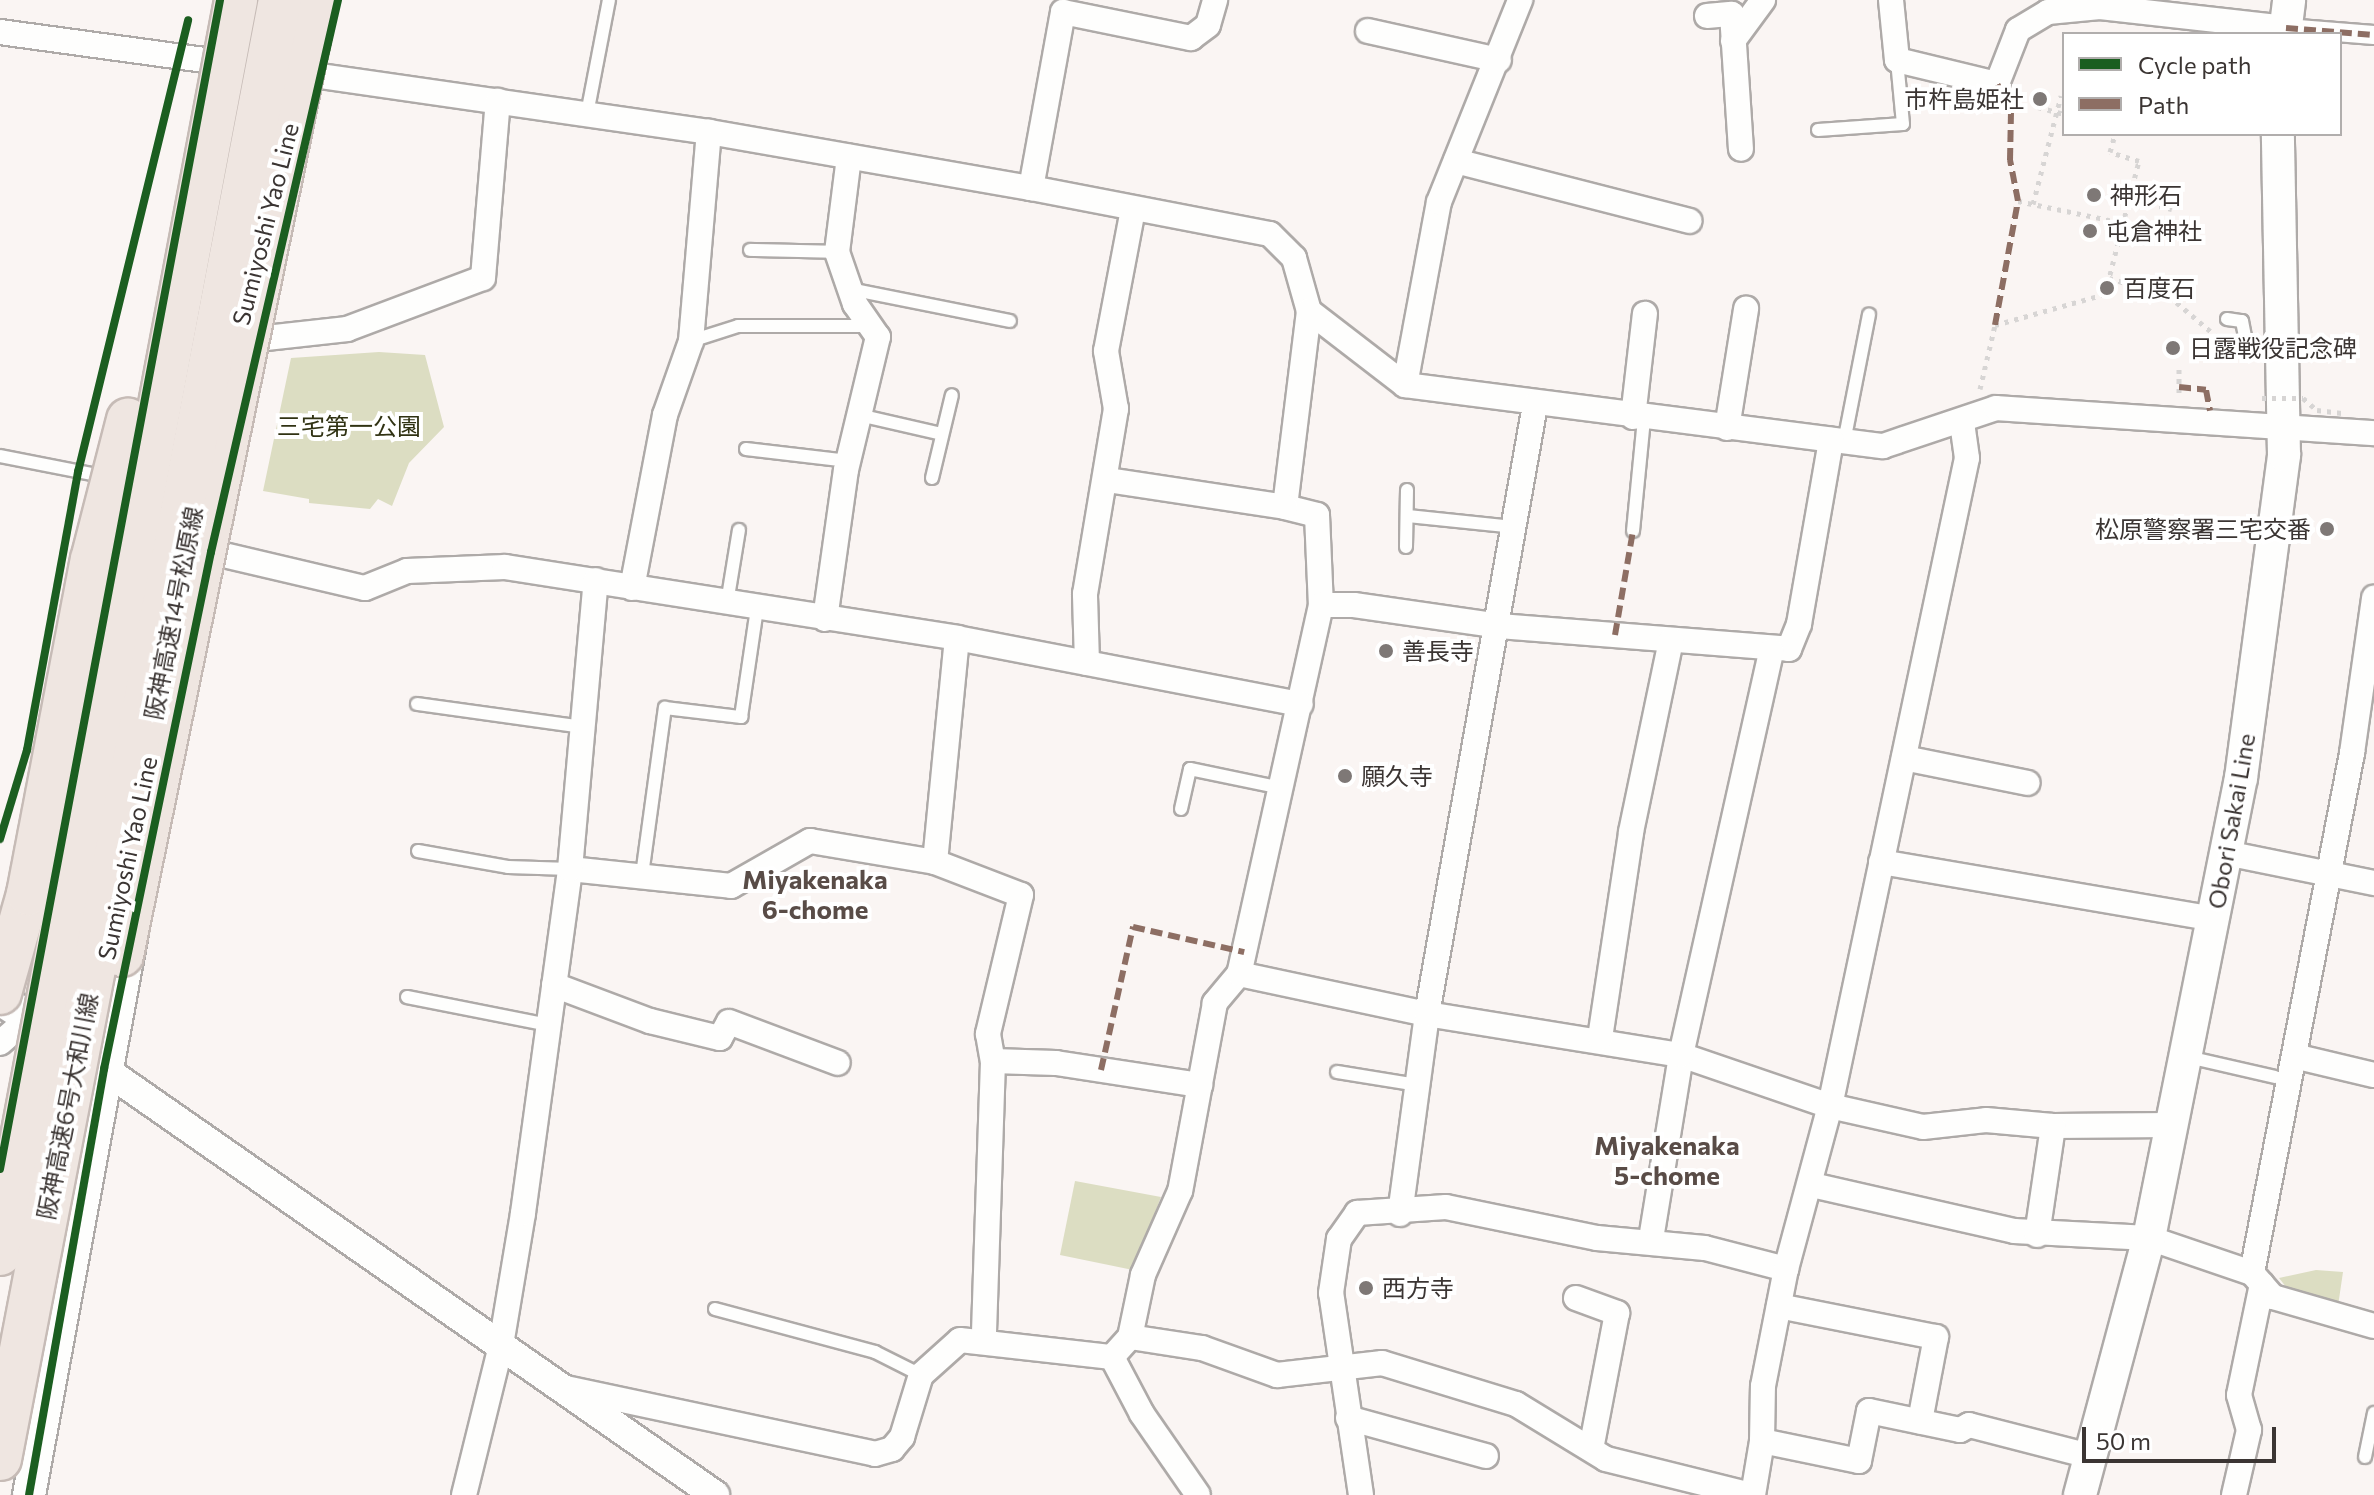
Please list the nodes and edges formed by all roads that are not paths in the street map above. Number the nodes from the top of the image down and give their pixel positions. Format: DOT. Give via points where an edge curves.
graph roads {
  1 [pos="220,0"];
  2 [pos="235,0"];
  3 [pos="280,0"];
  4 [pos="317,0"];
  5 [pos="338,0"];
  6 [pos="609,0"];
  7 [pos="1215,0"];
  8 [pos="1520,0"];
  9 [pos="1763,0"];
  10 [pos="1775,0"];
  11 [pos="1891,0"];
  12 [pos="1064,6"];
  13 [pos="1707,16"];
  14 [pos="2287,21"];
  15 [pos="1368,31"];
  16 [pos="0,32"];
  17 [pos="2374,35"];
  18 [pos="1733,41"];
  19 [pos="1499,60"];
  20 [pos="1897,60"];
  21 [pos="207,61"];
  22 [pos="322,75"];
  23 [pos="498,101"];
  24 [pos="587,114"];
  25 [pos="1818,130"];
  26 [pos="709,132"];
  27 [pos="2278,136"];
  28 [pos="1741,149"];
  29 [pos="849,157"];
  30 [pos="1456,161"];
  31 [pos="1031,188"];
  32 [pos="1133,209"];
  33 [pos="1689,221"];
  34 [pos="750,250"];
  35 [pos="837,252"];
  36 [pos="850,289"];
  37 [pos="1746,309"];
  38 [pos="1309,311"];
  39 [pos="1645,314"];
  40 [pos="1869,314"];
  41 [pos="2227,319"];
  42 [pos="1010,321"];
  43 [pos="870,326"];
  44 [pos="257,339"];
  45 [pos="691,341"];
  46 [pos="2280,355"];
  47 [pos="1405,385"];
  48 [pos="952,395"];
  49 [pos="1535,405"];
  50 [pos="859,415"];
  51 [pos="1638,417"];
  52 [pos="1962,421"];
  53 [pos="2283,427"];
  54 [pos="1727,428"];
  55 [pos="2374,433"];
  56 [pos="942,434"];
  57 [pos="1837,441"];
  58 [pos="746,449"];
  59 [pos="0,456"];
  60 [pos="848,461"];
  61 [pos="932,478"];
  62 [pos="1107,480"];
  63 [pos="128,481"];
  64 [pos="1407,490"];
  65 [pos="1285,507"];
  66 [pos="1408,516"];
  67 [pos="1515,527"];
  68 [pos="739,530"];
  69 [pos="1633,531"];
  70 [pos="1406,547"];
  71 [pos="211,552"];
  72 [pos="596,580"];
  73 [pos="632,588"];
  74 [pos="2374,598"];
  75 [pos="727,603"];
  76 [pos="1321,605"];
  77 [pos="757,608"];
  78 [pos="825,619"];
  79 [pos="1499,626"];
  80 [pos="957,638"];
  81 [pos="1671,640"];
  82 [pos="1771,651"];
  83 [pos="1087,663"];
  84 [pos="417,704"];
  85 [pos="1301,704"];
  86 [pos="582,727"];
  87 [pos="1904,758"];
  88 [pos="2028,783"];
  89 [pos="1282,788"];
  90 [pos="1181,809"];
  91 [pos="418,851"];
  92 [pos="2226,853"];
  93 [pos="935,862"];
  94 [pos="1881,862"];
  95 [pos="570,869"];
  96 [pos="2329,874"];
  97 [pos="642,875"];
  98 [pos="2374,883"];
  99 [pos="2213,919"];
  100 [pos="1239,974"];
  101 [pos="554,985"];
  102 [pos="407,997"];
  103 [pos="20,1002"];
  104 [pos="1427,1014"];
  105 [pos="549,1025"];
  106 [pos="1600,1038"];
  107 [pos="0,1043"];
  108 [pos="1681,1055"];
  109 [pos="2185,1056"];
  110 [pos="2294,1056"];
  111 [pos="993,1061"];
  112 [pos="838,1063"];
  113 [pos="104,1069"];
  114 [pos="1337,1072"];
  115 [pos="2374,1075"];
  116 [pos="2275,1077"];
  117 [pos="1200,1085"];
  118 [pos="1417,1085"];
  119 [pos="1830,1106"];
  120 [pos="2171,1125"];
  121 [pos="2053,1126"];
  122 [pos="0,1169"];
  123 [pos="1812,1185"];
  124 [pos="0,1207"];
  125 [pos="1400,1214"];
  126 [pos="2037,1235"];
  127 [pos="2149,1238"];
  128 [pos="1651,1239"];
  129 [pos="0,1254"];
  130 [pos="1786,1269"];
  131 [pos="2257,1279"];
  132 [pos="1576,1298"];
  133 [pos="1779,1306"];
  134 [pos="715,1309"];
  135 [pos="2374,1326"];
  136 [pos="1130,1337"];
  137 [pos="984,1339"];
  138 [pos="501,1345"];
  139 [pos="1112,1357"];
  140 [pos="1339,1365"];
  141 [pos="921,1375"];
  142 [pos="558,1386"];
  143 [pos="2374,1413"];
  144 [pos="1348,1418"];
  145 [pos="1920,1421"];
  146 [pos="1762,1441"];
  147 [pos="1591,1449"];
  148 [pos="1486,1456"];
  149 [pos="2090,1456"];
  150 [pos="2365,1457"];
  151 [pos="0,1459"];
  152 [pos="29,1495"];
  153 [pos="464,1495"];
  154 [pos="715,1495"];
  155 [pos="1198,1495"];
  156 [pos="1361,1495"];
  157 [pos="1752,1495"];
  158 [pos="2080,1495"];
  159 [pos="2234,1495"];
  1 -- 21 [label="main road"];
  2 -- 103 [label="highway, 阪神高速6号大和川線, bridge"];
  3 -- 151 [label="highway, 阪神高速6号大和川線, bridge"];
  4 -- 124 [label="highway, 阪神高速14号松原線, bridge" via="120,963 77,1082"];
  5 -- 22 [label="main road, Sumiyoshi Yao Line"];
  6 -- 24 [label="lane"];
  7 -- 12 [label="street" via="1208,25 1191,38"];
  8 -- 19 [label="street"];
  9 -- 10 [label="street"];
  9 -- 18 [label="street"];
  11 -- 20 [label="street"];
  12 -- 31 [label="street"];
  13 -- 18 [label="street" via="1732,14"];
  14 -- 17 [label="street"];
  14 -- 20 [label="street" via="2048,12 2018,30 1997,84"];
  15 -- 19 [label="street"];
  16 -- 21 [label="street"];
  18 -- 28 [label="street"];
  19 -- 30 [label="street"];
  20 -- 25 [label="lane" via="1903,124"];
  21 -- 22 [label="street"];
  21 -- 63 [label="main road"];
  22 -- 23 [label="street"];
  22 -- 44 [label="main road, Sumiyoshi Yao Line"];
  23 -- 24 [label="street"];
  23 -- 44 [label="street" via="483,278 347,329"];
  24 -- 26 [label="street"];
  26 -- 29 [label="street"];
  26 -- 45 [label="street"];
  27 -- 46 [label="main road, Obori Sakai Line"];
  29 -- 31 [label="street"];
  29 -- 35 [label="street"];
  30 -- 33 [label="street"];
  30 -- 47 [label="street" via="1439,202"];
  31 -- 32 [label="street"];
  32 -- 38 [label="street" via="1270,234 1294,258"];
  32 -- 62 [label="street" via="1106,351 1116,409"];
  34 -- 35 [label="lane"];
  35 -- 36 [label="street"];
  36 -- 42 [label="lane"];
  36 -- 43 [label="street"];
  37 -- 54 [label="street"];
  38 -- 47 [label="street"];
  38 -- 65 [label="street"];
  39 -- 51 [label="street"];
  40 -- 57 [label="lane"];
  41 -- 46 [label="lane" via="2242,321 2247,347"];
  43 -- 45 [label="lane" via="738,326"];
  43 -- 50 [label="street" via="878,337"];
  44 -- 71 [label="main road, Sumiyoshi Yao Line"];
  45 -- 73 [label="street" via="665,415"];
  46 -- 53 [label="main road, Obori Sakai Line"];
  47 -- 49 [label="street"];
  48 -- 56 [label="lane"];
  49 -- 51 [label="street"];
  49 -- 67 [label="street"];
  50 -- 56 [label="lane"];
  50 -- 60 [label="street"];
  51 -- 54 [label="street"];
  51 -- 69 [label="lane"];
  52 -- 53 [label="street" via="1996,408"];
  52 -- 57 [label="street" via="1883,446"];
  52 -- 87 [label="street" via="1967,458"];
  53 -- 55 [label="street"];
  53 -- 92 [label="main road, Obori Sakai Line" via="2274,546"];
  54 -- 57 [label="street"];
  56 -- 61 [label="lane"];
  57 -- 82 [label="street" via="1799,624 1789,649"];
  58 -- 60 [label="lane"];
  59 -- 63 [label="lane"];
  60 -- 78 [label="street"];
  62 -- 65 [label="street"];
  62 -- 83 [label="street" via="1085,594"];
  63 -- 103 [label="main road"];
  64 -- 66 [label="lane"];
  65 -- 76 [label="street" via="1317,515"];
  66 -- 67 [label="lane"];
  66 -- 70 [label="lane"];
  67 -- 79 [label="street"];
  68 -- 75 [label="lane"];
  71 -- 72 [label="street" via="365,588 407,571 505,567"];
  71 -- 113 [label="main road, Sumiyoshi Yao Line"];
  72 -- 73 [label="street"];
  72 -- 86 [label="street"];
  73 -- 75 [label="street"];
  74 -- 96 [label="street"];
  75 -- 77 [label="street"];
  76 -- 79 [label="street"];
  76 -- 85 [label="street"];
  77 -- 78 [label="street"];
  77 -- 97 [label="lane" via="741,717 665,708"];
  78 -- 80 [label="street"];
  79 -- 81 [label="street"];
  79 -- 104 [label="street"];
  80 -- 83 [label="street"];
  80 -- 93 [label="street"];
  81 -- 82 [label="street"];
  81 -- 106 [label="street" via="1631,832"];
  82 -- 108 [label="street"];
  83 -- 85 [label="street"];
  84 -- 86 [label="lane"];
  85 -- 89 [label="street"];
  86 -- 95 [label="street"];
  87 -- 88 [label="street"];
  87 -- 94 [label="street"];
  89 -- 90 [label="lane" via="1190,769"];
  89 -- 100 [label="street"];
  91 -- 95 [label="lane" via="508,867"];
  92 -- 96 [label="street"];
  92 -- 99 [label="main road, Obori Sakai Line"];
  93 -- 97 [label="street" via="810,841 731,886"];
  93 -- 111 [label="street" via="1021,895 988,1034"];
  94 -- 99 [label="street"];
  94 -- 119 [label="street"];
  95 -- 97 [label="street"];
  95 -- 101 [label="street"];
  96 -- 98 [label="street"];
  96 -- 110 [label="street"];
  99 -- 109 [label="main road, Obori Sakai Line"];
  100 -- 104 [label="street"];
  100 -- 117 [label="street" via="1215,1003"];
  101 -- 105 [label="street"];
  101 -- 112 [label="street" via="650,1021 720,1038 729,1022"];
  102 -- 105 [label="lane"];
  103 -- 107 [label="street"];
  103 -- 113 [label="main road"];
  103 -- 122 [label="main road"];
  103 -- 124 [label="highway, bridge"];
  103 -- 129 [label="highway, 阪神高速6号大和川線, bridge"];
  104 -- 106 [label="street"];
  104 -- 118 [label="street"];
  105 -- 138 [label="street"];
  106 -- 108 [label="street"];
  108 -- 119 [label="street"];
  108 -- 128 [label="street"];
  109 -- 116 [label="lane"];
  109 -- 120 [label="main road, Obori Sakai Line"];
  110 -- 115 [label="street"];
  110 -- 131 [label="street"];
  111 -- 117 [label="street" via="1056,1063"];
  111 -- 137 [label="street"];
  113 -- 138 [label="street"];
  113 -- 152 [label="main road, Sumiyoshi Yao Line"];
  114 -- 118 [label="lane"];
  117 -- 136 [label="street" via="1180,1191 1143,1275"];
  118 -- 125 [label="street"];
  119 -- 121 [label="street" via="1923,1127 1986,1120"];
  119 -- 123 [label="street"];
  120 -- 121 [label="street"];
  120 -- 127 [label="main road, Obori Sakai Line"];
  121 -- 126 [label="street"];
  123 -- 126 [label="street"];
  123 -- 130 [label="street"];
  125 -- 128 [label="street" via="1446,1207 1597,1238"];
  125 -- 140 [label="street" via="1357,1213 1339,1239 1331,1293"];
  126 -- 127 [label="street"];
  127 -- 131 [label="street"];
  127 -- 149 [label="main road, Obori Sakai Line"];
  128 -- 130 [label="street"];
  130 -- 133 [label="street"];
  131 -- 135 [label="street" via="2273,1297"];
  131 -- 159 [label="street" via="2239,1395 2249,1430"];
  132 -- 147 [label="street" via="1617,1313"];
  133 -- 145 [label="street" via="1936,1337"];
  133 -- 146 [label="street" via="1763,1386"];
  134 -- 141 [label="lane" via="875,1352"];
  136 -- 139 [label="street"];
  136 -- 140 [label="street" via="1202,1348 1277,1375"];
  137 -- 139 [label="street"];
  137 -- 141 [label="street" via="960,1340"];
  138 -- 142 [label="street"];
  138 -- 153 [label="street"];
  139 -- 155 [label="street" via="1142,1414"];
  140 -- 144 [label="street"];
  140 -- 147 [label="street" via="1382,1363 1516,1404"];
  141 -- 142 [label="street" via="902,1437 892,1449 875,1454"];
  142 -- 154 [label="street"];
  143 -- 150 [label="lane"];
  144 -- 148 [label="street"];
  144 -- 156 [label="street"];
  145 -- 146 [label="street" via="1869,1411 1859,1461"];
  145 -- 149 [label="street" via="1960,1430 1969,1425"];
  146 -- 157 [label="street"];
  147 -- 157 [label="street" via="1606,1459"];
  149 -- 158 [label="main road, Obori Sakai Line"];
}
